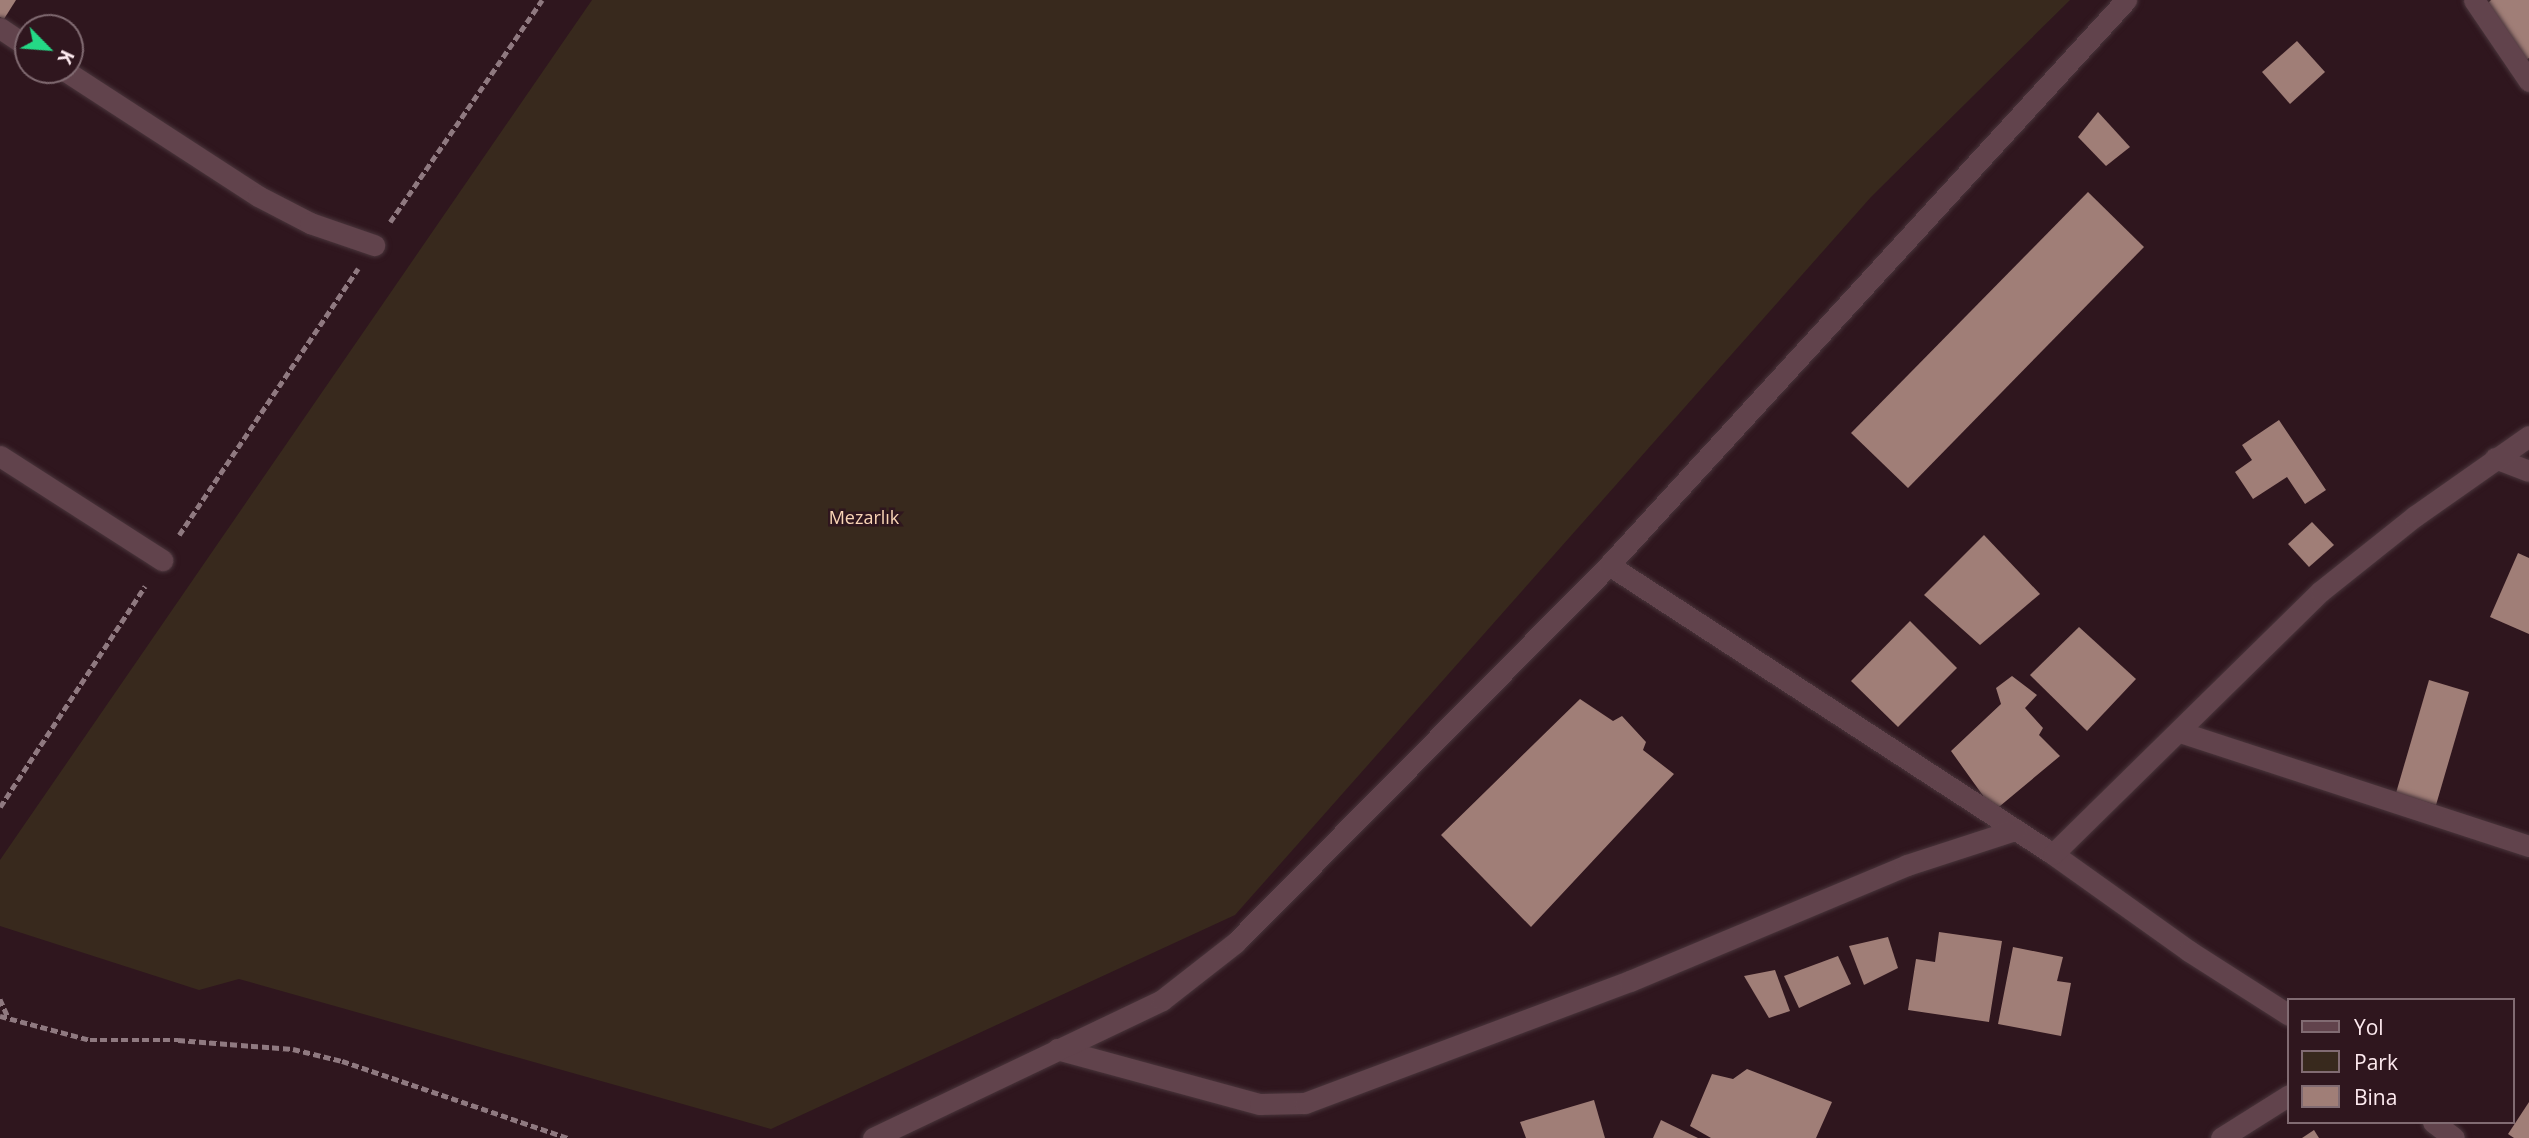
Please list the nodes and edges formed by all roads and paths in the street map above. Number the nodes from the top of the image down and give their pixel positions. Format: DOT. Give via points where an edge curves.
graph roads {
  1 [pos="542,0"];
  2 [pos="2126,0"];
  3 [pos="2474,0"];
  4 [pos="2529,81"];
  5 [pos="84,83"];
  6 [pos="374,245"];
  7 [pos="2529,436"];
  8 [pos="0,456"];
  9 [pos="2495,458"];
  10 [pos="2529,471"];
  11 [pos="162,560"];
  12 [pos="1609,565"];
  13 [pos="2180,732"];
  14 [pos="0,807"];
  15 [pos="2015,830"];
  16 [pos="2529,846"];
  17 [pos="2053,855"];
  18 [pos="0,999"];
  19 [pos="2288,1014"];
  20 [pos="0,1016"];
  21 [pos="8,1018"];
  22 [pos="1057,1049"];
  23 [pos="2288,1096"];
  24 [pos="2436,1124"];
  25 [pos="568,1138"];
  26 [pos="873,1138"];
  27 [pos="2221,1138"];
  28 [pos="2454,1138"];
  1 -- 6 [label="path"];
  2 -- 12 [label="street"];
  3 -- 4 [label="street"];
  5 -- 6 [label="street" via="258,196 310,223"];
  6 -- 11 [label="path"];
  7 -- 9 [label="street"];
  8 -- 11 [label="street"];
  9 -- 10 [label="street"];
  9 -- 13 [label="street" via="2321,591"];
  11 -- 14 [label="path"];
  12 -- 15 [label="street"];
  12 -- 22 [label="street" via="1235,943 1162,1000"];
  13 -- 16 [label="street"];
  13 -- 17 [label="street"];
  15 -- 17 [label="street"];
  15 -- 22 [label="street" via="1907,865 1630,981 1304,1103 1260,1104"];
  17 -- 19 [label="street"];
  18 -- 21 [label="path"];
  20 -- 21 [label="path"];
  21 -- 25 [label="path" via="90,1040 178,1040 293,1049 354,1065"];
  22 -- 26 [label="street"];
  23 -- 27 [label="street"];
  24 -- 28 [label="street"];
}
